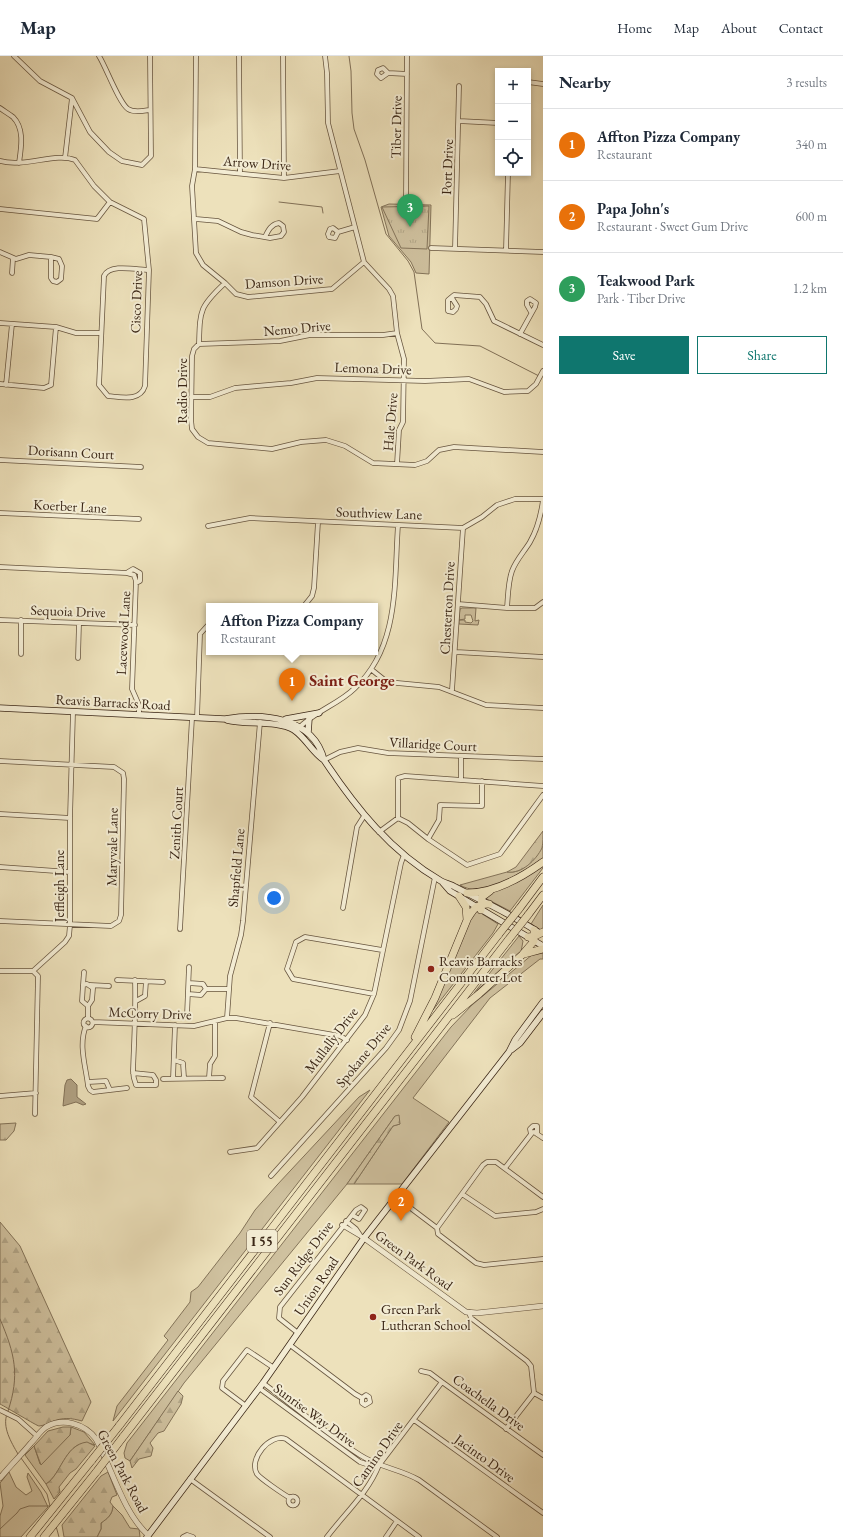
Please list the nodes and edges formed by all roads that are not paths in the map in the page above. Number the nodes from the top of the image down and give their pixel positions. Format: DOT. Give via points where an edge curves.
graph roads {
  1 [pos="14,56"];
  2 [pos="99,56"];
  3 [pos="150,56"];
  4 [pos="196,56"];
  5 [pos="239,56"];
  6 [pos="283,56"];
  7 [pos="325,56"];
  8 [pos="408,56"];
  9 [pos="388,73"];
  10 [pos="407,74"];
  11 [pos="531,82"];
  12 [pos="543,84"];
  13 [pos="459,86"];
  14 [pos="72,98"];
  15 [pos="0,108"];
  16 [pos="150,110"];
  17 [pos="459,121"];
  18 [pos="495,123"];
  19 [pos="65,158"];
  20 [pos="0,161"];
  21 [pos="19,163"];
  22 [pos="195,169"];
  23 [pos="340,171"];
  24 [pos="240,173"];
  25 [pos="508,176"];
  26 [pos="284,178"];
  27 [pos="406,199"];
  28 [pos="110,202"];
  29 [pos="0,209"];
  30 [pos="196,219"];
  31 [pos="355,227"];
  32 [pos="338,232"];
  33 [pos="264,237"];
  34 [pos="431,248"];
  35 [pos="455,248"];
  36 [pos="506,250"];
  37 [pos="0,252"];
  38 [pos="543,252"];
  39 [pos="51,257"];
  40 [pos="13,258"];
  41 [pos="364,262"];
  42 [pos="149,270"];
  43 [pos="12,273"];
  44 [pos="225,284"];
  45 [pos="452,298"];
  46 [pos="531,312"];
  47 [pos="0,323"];
  48 [pos="12,324"];
  49 [pos="56,327"];
  50 [pos="397,333"];
  51 [pos="101,334"];
  52 [pos="520,334"];
  53 [pos="199,344"];
  54 [pos="543,345"];
  55 [pos="543,371"];
  56 [pos="405,381"];
  57 [pos="0,384"];
  58 [pos="6,385"];
  59 [pos="191,397"];
  60 [pos="543,452"];
  61 [pos="0,460"];
  62 [pos="397,464"];
  63 [pos="141,467"];
  64 [pos="543,500"];
  65 [pos="0,513"];
  66 [pos="139,519"];
  67 [pos="318,522"];
  68 [pos="208,526"];
  69 [pos="398,526"];
  70 [pos="463,528"];
  71 [pos="0,566"];
  72 [pos="127,573"];
  73 [pos="136,583"];
  74 [pos="543,602"];
  75 [pos="306,603"];
  76 [pos="458,604"];
  77 [pos="507,608"];
  78 [pos="0,620"];
  79 [pos="21,620"];
  80 [pos="78,622"];
  81 [pos="135,625"];
  82 [pos="206,627"];
  83 [pos="456,652"];
  84 [pos="21,654"];
  85 [pos="543,657"];
  86 [pos="78,658"];
  87 [pos="372,670"];
  88 [pos="452,690"];
  89 [pos="0,708"];
  90 [pos="543,708"];
  91 [pos="73,712"];
  92 [pos="319,713"];
  93 [pos="139,715"];
  94 [pos="195,718"];
  95 [pos="309,719"];
  96 [pos="285,720"];
  97 [pos="260,721"];
  98 [pos="300,726"];
  99 [pos="296,732"];
  100 [pos="308,734"];
  101 [pos="461,756"];
  102 [pos="543,759"];
  103 [pos="324,760"];
  104 [pos="0,762"];
  105 [pos="72,766"];
  106 [pos="461,779"];
  107 [pos="482,781"];
  108 [pos="543,786"];
  109 [pos="543,795"];
  110 [pos="0,814"];
  111 [pos="364,816"];
  112 [pos="70,818"];
  113 [pos="398,818"];
  114 [pos="379,832"];
  115 [pos="428,839"];
  116 [pos="404,855"];
  117 [pos="543,862"];
  118 [pos="0,867"];
  119 [pos="70,872"];
  120 [pos="434,877"];
  121 [pos="543,877"];
  122 [pos="443,883"];
  123 [pos="494,889"];
  124 [pos="467,893"];
  125 [pos="543,895"];
  126 [pos="459,896"];
  127 [pos="489,904"];
  128 [pos="480,905"];
  129 [pos="343,908"];
  130 [pos="467,920"];
  131 [pos="0,921"];
  132 [pos="70,925"];
  133 [pos="180,929"];
  134 [pos="537,935"];
  135 [pos="543,946"];
  136 [pos="543,949"];
  137 [pos="382,950"];
  138 [pos="522,955"];
  139 [pos="189,967"];
  140 [pos="0,971"];
  141 [pos="33,971"];
  142 [pos="84,972"];
  143 [pos="117,980"];
  144 [pos="135,980"];
  145 [pos="146,981"];
  146 [pos="163,982"];
  147 [pos="189,983"];
  148 [pos="83,985"];
  149 [pos="90,985"];
  150 [pos="109,986"];
  151 [pos="206,989"];
  152 [pos="228,989"];
  153 [pos="188,994"];
  154 [pos="374,994"];
  155 [pos="136,1001"];
  156 [pos="543,1002"];
  157 [pos="88,1006"];
  158 [pos="543,1013"];
  159 [pos="187,1015"];
  160 [pos="88,1018"];
  161 [pos="227,1018"];
  162 [pos="446,1020"];
  163 [pos="93,1022"];
  164 [pos="215,1022"];
  165 [pos="270,1023"];
  166 [pos="134,1024"];
  167 [pos="175,1025"];
  168 [pos="86,1026"];
  169 [pos="347,1040"];
  170 [pos="509,1052"];
  171 [pos="406,1055"];
  172 [pos="174,1060"];
  173 [pos="133,1073"];
  174 [pos="184,1078"];
  175 [pos="209,1078"];
  176 [pos="223,1078"];
  177 [pos="162,1079"];
  178 [pos="173,1079"];
  179 [pos="88,1082"];
  180 [pos="127,1088"];
  181 [pos="110,1090"];
  182 [pos="36,1093"];
  183 [pos="0,1096"];
  184 [pos="35,1114"];
  185 [pos="280,1122"];
  186 [pos="543,1138"];
  187 [pos="230,1152"];
  188 [pos="505,1168"];
  189 [pos="271,1176"];
  190 [pos="462,1194"];
  191 [pos="396,1197"];
  192 [pos="543,1197"];
  193 [pos="543,1208"];
  194 [pos="352,1215"];
  195 [pos="346,1221"];
  196 [pos="342,1225"];
  197 [pos="437,1228"];
  198 [pos="362,1237"];
  199 [pos="543,1259"];
  200 [pos="543,1306"];
  201 [pos="468,1312"];
  202 [pos="298,1333"];
  203 [pos="290,1345"];
  204 [pos="274,1368"];
  205 [pos="421,1371"];
  206 [pos="442,1382"];
  207 [pos="261,1386"];
  208 [pos="534,1393"];
  209 [pos="362,1398"];
  210 [pos="543,1398"];
  211 [pos="246,1406"];
  212 [pos="0,1410"];
  213 [pos="414,1420"];
  214 [pos="506,1428"];
  215 [pos="37,1436"];
  216 [pos="543,1455"];
  217 [pos="380,1465"];
  218 [pos="0,1478"];
  219 [pos="190,1479"];
  220 [pos="362,1496"];
  221 [pos="290,1498"];
  222 [pos="543,1514"];
  223 [pos="397,1521"];
  224 [pos="262,1532"];
  225 [pos="148,1536"];
  226 [pos="30,1537"];
  227 [pos="44,1537"];
  228 [pos="183,1537"];
  229 [pos="193,1537"];
  230 [pos="259,1537"];
  231 [pos="270,1537"];
  232 [pos="327,1537"];
  233 [pos="386,1537"];
  234 [pos="419,1537"];
  235 [pos="497,1537"];
  1 -- 14 [label="street" via="40,81"];
  2 -- 16 [label="street" via="127,109"];
  3 -- 16 [label="street"];
  4 -- 22 [label="street"];
  5 -- 24 [label="street"];
  6 -- 26 [label="street"];
  7 -- 23 [label="street, Hale Drive" via="328,123"];
  8 -- 10 [label="street, Tiber Drive"];
  9 -- 10 [label="street"];
  10 -- 27 [label="street, Tiber Drive"];
  11 -- 12 [label="street"];
  13 -- 17 [label="street, Port Drive"];
  14 -- 16 [label="street" via="90,132 122,161 133,165 142,165 151,156"];
  14 -- 19 [label="street"];
  15 -- 21 [label="street" via="20,126"];
  17 -- 18 [label="street"];
  17 -- 35 [label="street, Port Drive"];
  19 -- 21 [label="street"];
  19 -- 28 [label="street" via="78,162 94,186"];
  20 -- 21 [label="street"];
  22 -- 24 [label="street, Arrow Drive"];
  22 -- 30 [label="street" via="192,186"];
  23 -- 26 [label="street, Arrow Drive"];
  23 -- 31 [label="street, Hale Drive"];
  24 -- 26 [label="street, Arrow Drive"];
  25 -- 36 [label="street"];
  28 -- 29 [label="street" via="97,219"];
  28 -- 42 [label="street, Cisco Drive" via="144,220"];
  30 -- 33 [label="street" via="218,221 241,232 270,238 281,236 284,232 283,226 276,223 271,227"];
  30 -- 44 [label="street" via="196,253 204,265"];
  31 -- 32 [label="street"];
  31 -- 41 [label="street, Hale Drive"];
  34 -- 35 [label="street"];
  35 -- 36 [label="street"];
  36 -- 38 [label="street"];
  37 -- 40 [label="street"];
  39 -- 39 [label="street" via="59,259 61,263 61,279 58,282 51,278"];
  39 -- 40 [label="street" via="29,255"];
  40 -- 43 [label="street"];
  41 -- 44 [label="street, Damson Drive" via="332,289 242,297"];
  41 -- 50 [label="street, Hale Drive" via="393,296"];
  42 -- 51 [label="street" via="113,269 105,273"];
  42 -- 51 [label="street, Cisco Drive" via="145,386 140,394 134,397 108,396 99,385"];
  44 -- 53 [label="street, Radio Drive" via="202,309"];
  45 -- 52 [label="street" via="454,295 480,297 494,321"];
  46 -- 52 [label="street"];
  47 -- 48 [label="street"];
  48 -- 49 [label="street"];
  48 -- 58 [label="street"];
  49 -- 51 [label="street"];
  49 -- 58 [label="street" via="51,385 44,388"];
  50 -- 53 [label="street, Nemo Drive"];
  50 -- 56 [label="street, Hale Drive" via="404,359"];
  52 -- 54 [label="street"];
  53 -- 59 [label="street, Radio Drive" via="192,356"];
  55 -- 56 [label="street, Lemona Drive" via="528,391 504,392 469,379"];
  56 -- 59 [label="street, Lemona Drive" via="317,378 235,388 210,397"];
  56 -- 62 [label="street, Hale Drive"];
  57 -- 58 [label="street"];
  59 -- 62 [label="street, Radio Drive" via="192,429 198,437 208,443 272,449 301,442 326,440 346,446 373,463"];
  60 -- 62 [label="street, Radio Drive" via="454,447 439,450 427,461 415,465"];
  61 -- 63 [label="street, Dorisann Court"];
  64 -- 70 [label="street" via="515,499 496,505"];
  64 -- 77 [label="street" via="540,519 510,577"];
  65 -- 66 [label="street, Koerber Lane"];
  67 -- 68 [label="street, Southview Lane" via="250,518"];
  67 -- 69 [label="street, Southview Lane"];
  67 -- 75 [label="street" via="314,588"];
  69 -- 70 [label="street, Southview Lane"];
  69 -- 87 [label="street" via="391,617 386,640"];
  70 -- 76 [label="street, Chesterton Drive"];
  71 -- 72 [label="street"];
  72 -- 73 [label="street, Lacewood Lane" via="134,575"];
  72 -- 73 [label="street" via="133,569 140,573 140,580"];
  73 -- 81 [label="street, Lacewood Lane"];
  74 -- 77 [label="street" via="535,608"];
  76 -- 77 [label="street"];
  76 -- 83 [label="street, Chesterton Drive"];
  78 -- 79 [label="street, Sequoia Drive"];
  79 -- 80 [label="street, Sequoia Drive"];
  79 -- 84 [label="street"];
  80 -- 81 [label="street, Sequoia Drive"];
  80 -- 86 [label="street"];
  81 -- 93 [label="street, Lacewood Lane" via="132,689"];
  82 -- 94 [label="street, Zenith Court" via="200,634"];
  83 -- 85 [label="street"];
  83 -- 88 [label="street, Chesterton Drive"];
  87 -- 88 [label="street" via="390,683 432,685"];
  87 -- 92 [label="street" via="351,692"];
  88 -- 90 [label="street" via="486,705"];
  89 -- 91 [label="main road, Reavis Barracks Road"];
  91 -- 93 [label="main road, Reavis Barracks Road"];
  91 -- 105 [label="street, Jeffleigh Lane"];
  92 -- 95 [label="street"];
  92 -- 96 [label="main road"];
  93 -- 94 [label="main road, Reavis Barracks Road"];
  94 -- 97 [label="main road, Reavis Barracks Road" via="236,722"];
  94 -- 133 [label="street, Zenith Court"];
  95 -- 98 [label="street"];
  95 -- 100 [label="main road"];
  96 -- 97 [label="main road, Reavis Barracks Road"];
  96 -- 98 [label="main road, Reavis Barracks Road"];
  97 -- 99 [label="main road, Reavis Barracks Road" via="284,726"];
  97 -- 152 [label="street, Shapfield Lane" via="242,928"];
  98 -- 99 [label="street"];
  98 -- 100 [label="main road, Reavis Barracks Road"];
  99 -- 103 [label="main road, Reavis Barracks Road" via="316,755"];
  100 -- 103 [label="main road, Reavis Barracks Road" via="322,752"];
  101 -- 102 [label="street, Villaridge Court"];
  101 -- 103 [label="street, Villaridge Court" via="388,753 358,748 340,752"];
  101 -- 106 [label="street"];
  103 -- 111 [label="main road, Reavis Barracks Road"];
  104 -- 105 [label="street"];
  105 -- 112 [label="street, Jeffleigh Lane"];
  105 -- 132 [label="street, Maryvale Lane" via="114,767 123,773 124,779 119,921 111,926"];
  106 -- 107 [label="street"];
  106 -- 113 [label="street" via="405,776 398,778"];
  107 -- 108 [label="street"];
  107 -- 115 [label="street" via="482,806 440,805 439,820"];
  109 -- 115 [label="street" via="500,854 467,865"];
  110 -- 112 [label="street"];
  111 -- 114 [label="main road, Reavis Barracks Road"];
  111 -- 129 [label="street" via="357,827"];
  112 -- 119 [label="street, Jeffleigh Lane"];
  113 -- 114 [label="street"];
  113 -- 115 [label="street"];
  114 -- 116 [label="main road, Reavis Barracks Road"];
  116 -- 120 [label="main road, Reavis Barracks Road"];
  116 -- 137 [label="street, Mullally Drive"];
  117 -- 123 [label="highway"];
  118 -- 119 [label="street"];
  119 -- 132 [label="street, Jeffleigh Lane"];
  120 -- 122 [label="main road, Reavis Barracks Road"];
  120 -- 189 [label="street, Spokane Drive" via="410,1001 399,1030"];
  121 -- 171 [label="highway, I 55, bridge"];
  122 -- 124 [label="main road, Reavis Barracks Road"];
  122 -- 126 [label="main road, Reavis Barracks Road"];
  123 -- 124 [label="highway"];
  123 -- 128 [label="highway" via="485,894"];
  124 -- 128 [label="main road, Reavis Barracks Road"];
  125 -- 162 [label="highway, I 55, bridge"];
  126 -- 128 [label="main road, Reavis Barracks Road"];
  126 -- 130 [label="highway" via="466,907"];
  127 -- 128 [label="highway"];
  127 -- 134 [label="main road, Reavis Barracks Road"];
  128 -- 130 [label="highway"];
  128 -- 134 [label="main road, Reavis Barracks Road"];
  130 -- 171 [label="highway" via="432,1005"];
  131 -- 132 [label="street"];
  132 -- 141 [label="street, Jeffleigh Lane" via="69,936 65,942"];
  134 -- 135 [label="main road, Reavis Barracks Road"];
  134 -- 138 [label="highway"];
  136 -- 138 [label="highway"];
  137 -- 154 [label="street, Mullally Drive"];
  137 -- 154 [label="street" via="305,937 296,942 287,969 293,979"];
  138 -- 162 [label="highway"];
  139 -- 147 [label="street"];
  140 -- 141 [label="street"];
  141 -- 182 [label="street" via="38,976"];
  142 -- 148 [label="street"];
  143 -- 144 [label="street"];
  144 -- 145 [label="street"];
  144 -- 155 [label="street"];
  145 -- 146 [label="street"];
  145 -- 155 [label="street" via="145,996"];
  147 -- 151 [label="street" via="203,984"];
  147 -- 153 [label="street"];
  148 -- 149 [label="street"];
  148 -- 157 [label="street" via="82,1001"];
  149 -- 150 [label="street"];
  149 -- 157 [label="street" via="93,988 92,1000"];
  151 -- 152 [label="street"];
  151 -- 153 [label="street" via="201,995"];
  152 -- 161 [label="street, Shapfield Lane"];
  153 -- 159 [label="street"];
  154 -- 169 [label="street, Mullally Drive" via="365,1015"];
  155 -- 166 [label="street"];
  156 -- 170 [label="main road, Union Road"];
  157 -- 160 [label="street"];
  158 -- 170 [label="main road, Union Road" via="520,1043"];
  160 -- 163 [label="street"];
  160 -- 168 [label="street" via="84,1022"];
  161 -- 164 [label="street, McCorry Drive"];
  161 -- 165 [label="street, McCorry Drive"];
  162 -- 227 [label="highway, I 55, bridge"];
  163 -- 166 [label="street, McCorry Drive"];
  163 -- 168 [label="street" via="91,1026"];
  164 -- 167 [label="street, McCorry Drive" via="194,1026"];
  164 -- 175 [label="street" via="214,1056 210,1064"];
  165 -- 169 [label="street, McCorry Drive" via="340,1036"];
  165 -- 185 [label="street" via="251,1097"];
  166 -- 167 [label="street, McCorry Drive"];
  166 -- 173 [label="street"];
  167 -- 172 [label="street"];
  168 -- 179 [label="street" via="83,1057"];
  169 -- 185 [label="street, Mullally Drive"];
  170 -- 191 [label="main road, Union Road"];
  171 -- 226 [label="highway, I 55, bridge" via="67,1493"];
  172 -- 174 [label="street" via="183,1063"];
  172 -- 178 [label="street"];
  173 -- 173 [label="street" via="136,1085 156,1085 153,1075"];
  174 -- 175 [label="street"];
  174 -- 178 [label="street"];
  175 -- 176 [label="street"];
  177 -- 178 [label="street"];
  179 -- 181 [label="street" via="106,1081"];
  179 -- 181 [label="street" via="93,1092"];
  180 -- 181 [label="street"];
  182 -- 183 [label="street"];
  182 -- 184 [label="street"];
  185 -- 187 [label="street, Mullally Drive" via="257,1148"];
  186 -- 188 [label="street" via="534,1133"];
  188 -- 190 [label="street" via="496,1162 482,1165"];
  188 -- 192 [label="street"];
  190 -- 193 [label="street" via="495,1216 536,1212"];
  190 -- 197 [label="street"];
  191 -- 197 [label="street"];
  191 -- 198 [label="main road, Union Road"];
  194 -- 195 [label="street, Sun Ridge Drive"];
  195 -- 196 [label="street, Sun Ridge Drive"];
  195 -- 198 [label="street"];
  196 -- 198 [label="street, Green Park Road"];
  196 -- 202 [label="street, Sun Ridge Drive" via="280,1307 279,1318"];
  197 -- 199 [label="street" via="438,1234 481,1265"];
  198 -- 201 [label="street, Green Park Road" via="450,1302"];
  198 -- 202 [label="main road, Union Road"];
  200 -- 201 [label="street"];
  201 -- 208 [label="street" via="472,1318 527,1360 531,1366"];
  202 -- 203 [label="main road, Union Road"];
  203 -- 204 [label="main road, Union Road"];
  203 -- 209 [label="street"];
  204 -- 207 [label="main road, Union Road"];
  204 -- 211 [label="street" via="247,1350 223,1381 222,1388"];
  205 -- 206 [label="street, Coachella Drive"];
  206 -- 213 [label="street, Camino Drive"];
  206 -- 214 [label="street, Coachella Drive"];
  207 -- 211 [label="main road, Union Road"];
  207 -- 217 [label="street, Sunrise Way Drive" via="360,1455"];
  208 -- 210 [label="street"];
  208 -- 214 [label="street"];
  211 -- 219 [label="main road, Union Road"];
  212 -- 215 [label="street" via="18,1419"];
  213 -- 217 [label="street, Camino Drive"];
  213 -- 222 [label="street, Jacinto Drive"];
  214 -- 216 [label="street, Coachella Drive"];
  215 -- 218 [label="street, Green Park Road"];
  215 -- 225 [label="street, Green Park Road" via="46,1428 60,1423 78,1425 89,1431 99,1444 141,1529"];
  217 -- 220 [label="street, Camino Drive"];
  217 -- 235 [label="street, Sunrise Way Drive" via="405,1472 419,1480"];
  219 -- 224 [label="street"];
  219 -- 225 [label="main road, Union Road"];
  220 -- 221 [label="street" via="286,1439 278,1437 270,1440 254,1466 258,1475"];
  220 -- 223 [label="street"];
  220 -- 232 [label="street, Camino Drive" via="343,1515"];
  223 -- 233 [label="street"];
  223 -- 234 [label="street"];
  224 -- 230 [label="street"];
  224 -- 231 [label="street"];
  228 -- 229 [label="street"];
}
